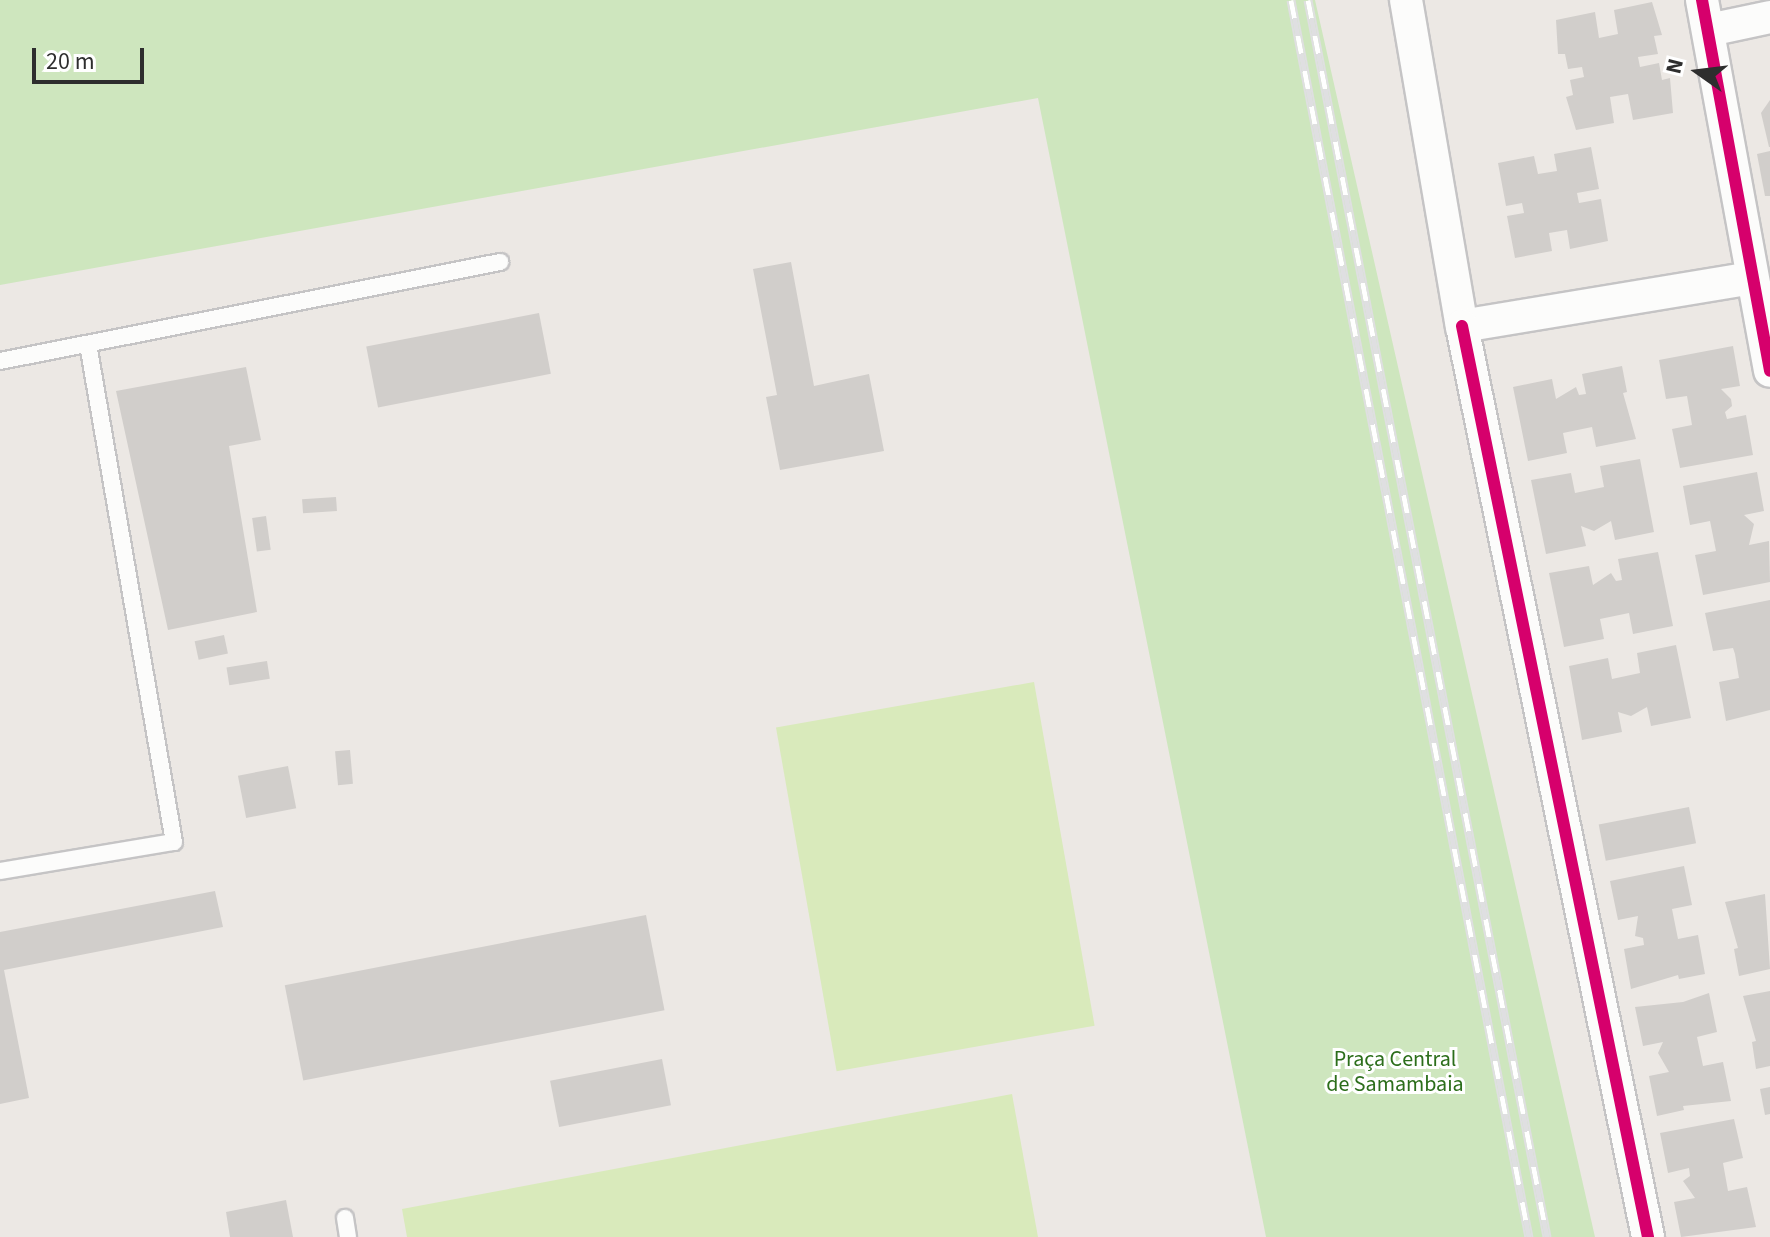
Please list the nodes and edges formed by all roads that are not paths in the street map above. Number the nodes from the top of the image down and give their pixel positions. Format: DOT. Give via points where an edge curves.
graph roads {
  1 [pos="1406,0"];
  2 [pos="1705,15"];
  3 [pos="1770,17"];
  4 [pos="500,262"];
  5 [pos="1752,278"];
  6 [pos="1462,326"];
  7 [pos="88,344"];
  8 [pos="0,361"];
  9 [pos="1770,371"];
  10 [pos="0,871"];
  11 [pos="345,1218"];
  12 [pos="348,1237"];
  13 [pos="1648,1237"];
  1 -- 6 [label="street"];
  2 -- 3 [label="street"];
  2 -- 5 [label="street"];
  4 -- 7 [label="lane"];
  5 -- 6 [label="street"];
  5 -- 9 [label="street"];
  6 -- 13 [label="street"];
  7 -- 8 [label="lane"];
  7 -- 10 [label="lane" via="174,842"];
  11 -- 12 [label="lane"];
}
